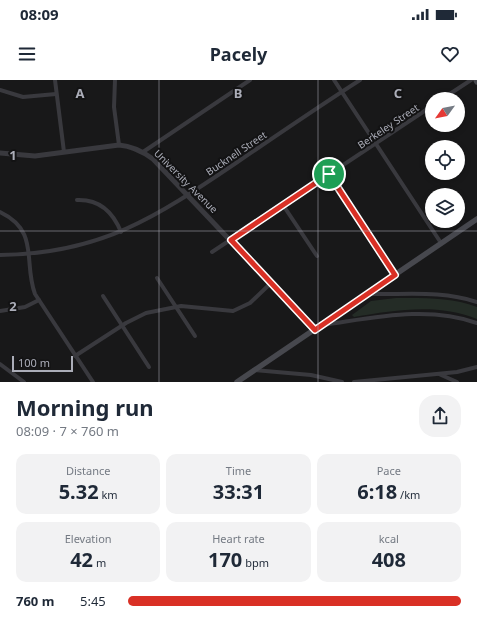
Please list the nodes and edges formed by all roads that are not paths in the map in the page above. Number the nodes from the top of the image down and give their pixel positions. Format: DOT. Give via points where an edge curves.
graph roads {
  1 [pos="55,80"];
  2 [pos="115,80"];
  3 [pos="250,80"];
  4 [pos="334,80"];
  5 [pos="360,80"];
  6 [pos="471,80"];
  7 [pos="0,90"];
  8 [pos="342,92"];
  9 [pos="453,92"];
  10 [pos="56,94"];
  11 [pos="425,111"];
  12 [pos="376,144"];
  13 [pos="119,146"];
  14 [pos="64,152"];
  15 [pos="143,152"];
  16 [pos="0,153"];
  17 [pos="329,174"];
  18 [pos="188,196"];
  19 [pos="77,200"];
  20 [pos="283,205"];
  21 [pos="0,212"];
  22 [pos="477,220"];
  23 [pos="121,232"];
  24 [pos="231,240"];
  25 [pos="441,243"];
  26 [pos="212,252"];
  27 [pos="30,254"];
  28 [pos="0,255"];
  29 [pos="316,256"];
  30 [pos="395,275"];
  31 [pos="157,278"];
  32 [pos="272,282"];
  33 [pos="368,294"];
  34 [pos="103,296"];
  35 [pos="39,300"];
  36 [pos="477,302"];
  37 [pos="176,306"];
  38 [pos="0,311"];
  39 [pos="477,324"];
  40 [pos="122,325"];
  41 [pos="322,325"];
  42 [pos="315,330"];
  43 [pos="196,336"];
  44 [pos="75,356"];
  45 [pos="0,364"];
  46 [pos="149,367"];
  47 [pos="477,367"];
  48 [pos="254,370"];
  49 [pos="429,374"];
  50 [pos="24,382"];
  51 [pos="93,382"];
  52 [pos="237,382"];
  53 [pos="342,382"];
  54 [pos="354,382"];
  55 [pos="457,382"];
  1 -- 10 [label="street"];
  2 -- 13 [label="street" via="114,107"];
  3 -- 15 [label="street"];
  4 -- 8 [label="street"];
  5 -- 8 [label="street, Bucknell Street"];
  6 -- 9 [label="street"];
  7 -- 10 [label="street" via="23,97"];
  8 -- 12 [label="street"];
  8 -- 18 [label="street, Bucknell Street"];
  10 -- 14 [label="street"];
  11 -- 12 [label="street, Berkeley Street"];
  12 -- 17 [label="street, Berkeley Street"];
  12 -- 25 [label="street"];
  13 -- 14 [label="street, University Avenue"];
  13 -- 15 [label="street, University Avenue" via="130,146"];
  14 -- 16 [label="street, University Avenue" via="28,156"];
  15 -- 18 [label="street, University Avenue"];
  17 -- 20 [label="street, Berkeley Street"];
  17 -- 30 [label="street"];
  18 -- 23 [label="street, Bucknell Street"];
  18 -- 24 [label="street, University Avenue"];
  19 -- 23 [label="street" via="92,201 103,206 113,215"];
  20 -- 24 [label="street, Berkeley Street"];
  20 -- 29 [label="street"];
  21 -- 27 [label="street" via="12,218 22,229"];
  22 -- 25 [label="main road"];
  23 -- 27 [label="street, Bucknell Street" via="75,247"];
  24 -- 26 [label="street, Berkeley Street"];
  24 -- 32 [label="street, University Avenue"];
  25 -- 30 [label="main road"];
  27 -- 28 [label="street, Bucknell Street"];
  27 -- 35 [label="street" via="33,288"];
  30 -- 33 [label="main road"];
  31 -- 37 [label="street"];
  32 -- 37 [label="street" via="250,303 233,311"];
  32 -- 42 [label="street, University Avenue"];
  33 -- 36 [label="street" via="431,293"];
  33 -- 41 [label="main road"];
  34 -- 40 [label="street"];
  35 -- 38 [label="street" via="25,307"];
  35 -- 44 [label="street"];
  37 -- 40 [label="street" via="146,313"];
  37 -- 43 [label="street"];
  39 -- 41 [label="street" via="454,317 419,313"];
  40 -- 44 [label="street"];
  40 -- 46 [label="street"];
  41 -- 42 [label="main road"];
  42 -- 48 [label="main road"];
  44 -- 51 [label="street"];
  45 -- 50 [label="street"];
  47 -- 49 [label="street" via="457,372"];
  48 -- 52 [label="main road"];
  48 -- 53 [label="street" via="311,375"];
  49 -- 54 [label="street"];
  49 -- 55 [label="street" via="445,376"];
}
